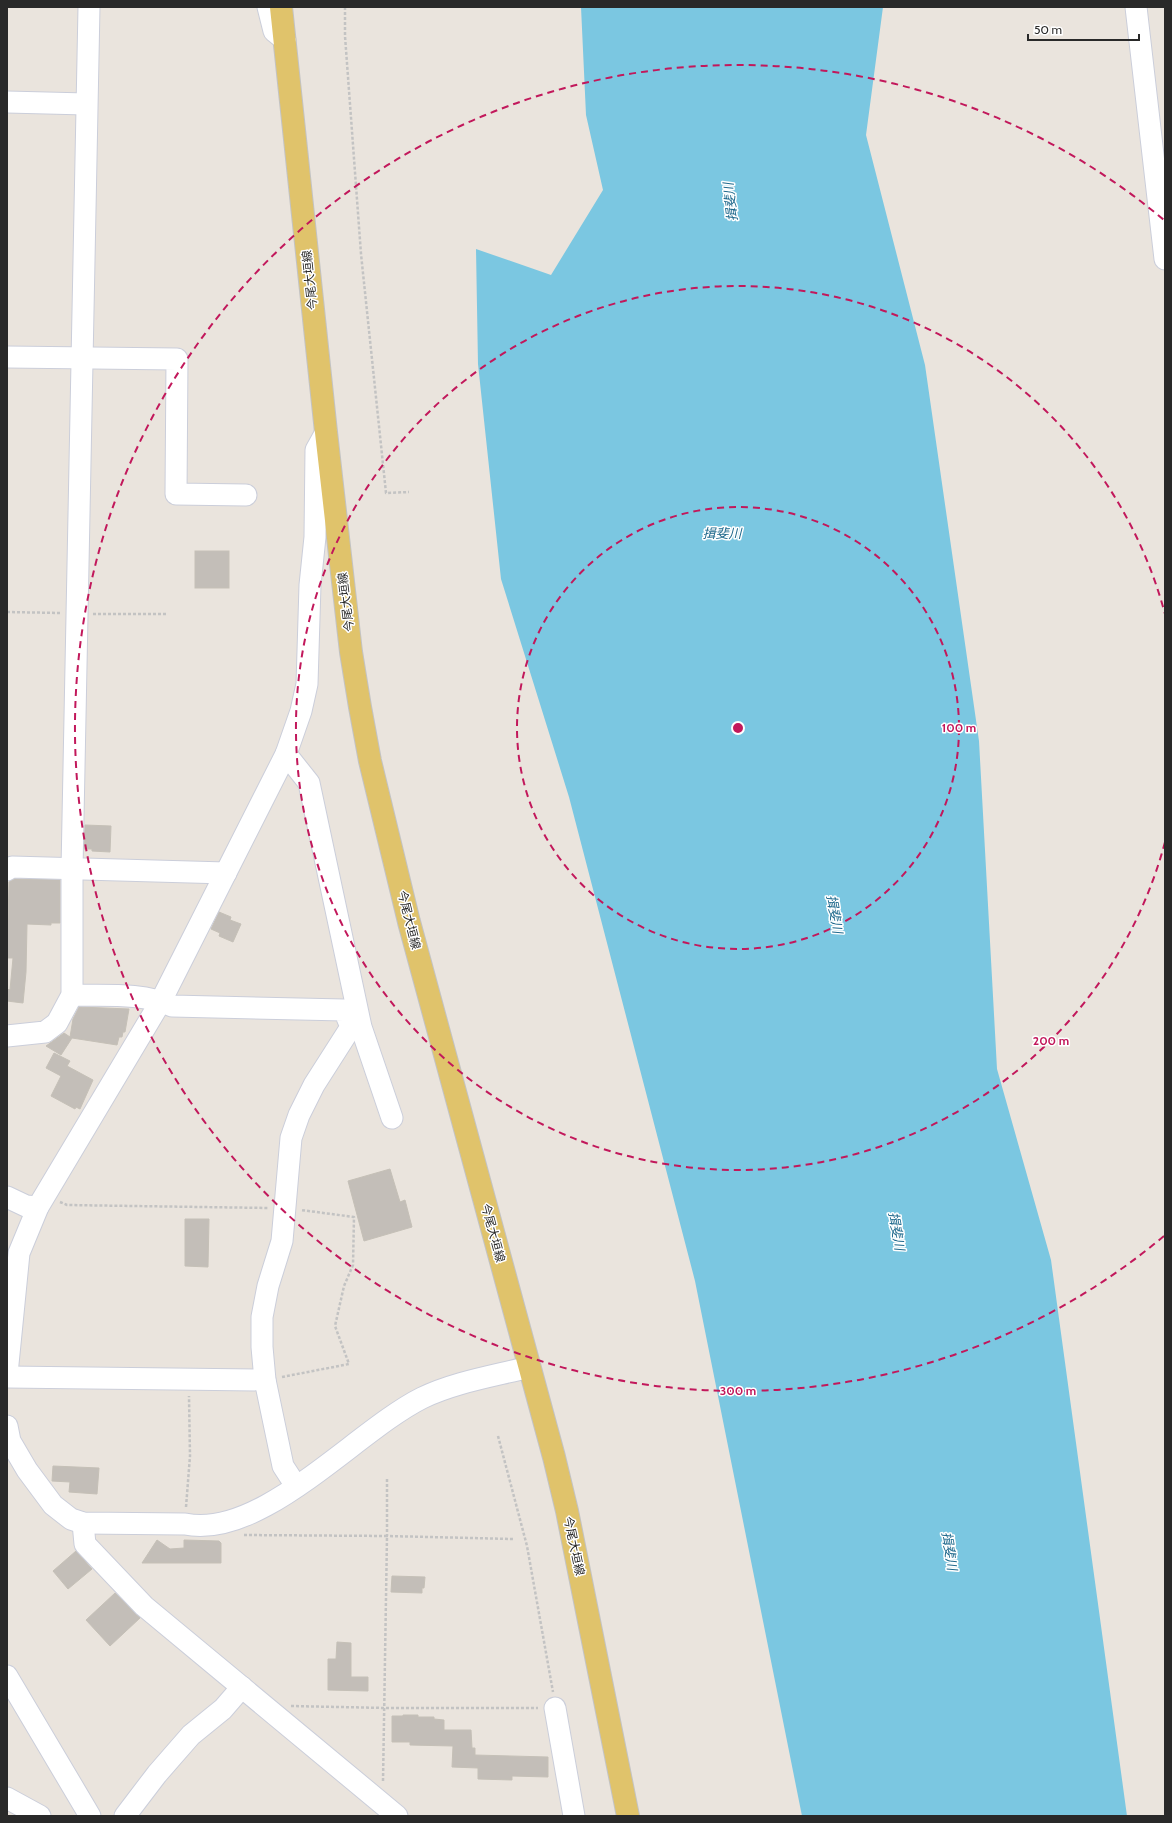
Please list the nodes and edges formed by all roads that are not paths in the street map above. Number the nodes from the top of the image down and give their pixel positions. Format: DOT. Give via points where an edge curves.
graph roads {
  1 [pos="89,7"];
  2 [pos="268,7"];
  3 [pos="281,7"];
  4 [pos="1136,7"];
  5 [pos="285,40"];
  6 [pos="7,102"];
  7 [pos="86,104"];
  8 [pos="1165,252"];
  9 [pos="7,357"];
  10 [pos="82,358"];
  11 [pos="326,432"];
  12 [pos="246,495"];
  13 [pos="286,754"];
  14 [pos="72,869"];
  15 [pos="7,870"];
  16 [pos="226,873"];
  17 [pos="72,995"];
  18 [pos="161,1001"];
  19 [pos="7,1036"];
  20 [pos="392,1118"];
  21 [pos="7,1197"];
  22 [pos="42,1201"];
  23 [pos="530,1367"];
  24 [pos="7,1374"];
  25 [pos="7,1377"];
  26 [pos="266,1380"];
  27 [pos="8,1437"];
  28 [pos="296,1486"];
  29 [pos="83,1523"];
  30 [pos="7,1676"];
  31 [pos="242,1687"];
  32 [pos="555,1708"];
  33 [pos="7,1798"];
  34 [pos="40,1816"];
  35 [pos="90,1816"];
  36 [pos="125,1816"];
  37 [pos="397,1816"];
  38 [pos="574,1816"];
  39 [pos="628,1816"];
  1 -- 7 [label="street"];
  2 -- 5 [label="street" via="274,31"];
  3 -- 5 [label="main road, 今尾大垣線"];
  4 -- 8 [label="street"];
  5 -- 11 [label="main road, 今尾大垣線"];
  6 -- 7 [label="street"];
  7 -- 10 [label="street"];
  9 -- 10 [label="street"];
  10 -- 12 [label="street" via="177,359 176,494"];
  10 -- 14 [label="street"];
  11 -- 13 [label="street" via="316,450 315,537 310,585 306,684 301,711"];
  11 -- 23 [label="main road, 今尾大垣線" via="351,652 370,761 413,938"];
  13 -- 16 [label="street"];
  13 -- 20 [label="street" via="309,783 361,1027"];
  14 -- 15 [label="street" via="12,867"];
  14 -- 16 [label="street"];
  14 -- 17 [label="street"];
  16 -- 18 [label="street"];
  17 -- 18 [label="street"];
  17 -- 19 [label="street" via="57,1023 45,1032"];
  18 -- 22 [label="street"];
  18 -- 26 [label="street" via="172,1006 344,1010 350,1027 314,1085 291,1138 282,1242 268,1286 262,1317"];
  21 -- 22 [label="street" via="26,1206"];
  22 -- 24 [label="street" via="19,1253"];
  23 -- 28 [label="street" via="468,1382 421,1398"];
  23 -- 39 [label="main road, 今尾大垣線" via="567,1511"];
  25 -- 26 [label="street"];
  26 -- 28 [label="street" via="283,1466"];
  27 -- 29 [label="street" via="27,1470 53,1505 71,1519"];
  28 -- 29 [label="street" via="263,1507 235,1519 197,1527 185,1524"];
  29 -- 31 [label="street" via="85,1544 144,1606"];
  30 -- 35 [label="street"];
  31 -- 36 [label="street" via="223,1709 191,1735"];
  31 -- 37 [label="street"];
  32 -- 38 [label="street"];
  33 -- 34 [label="street"];
}
